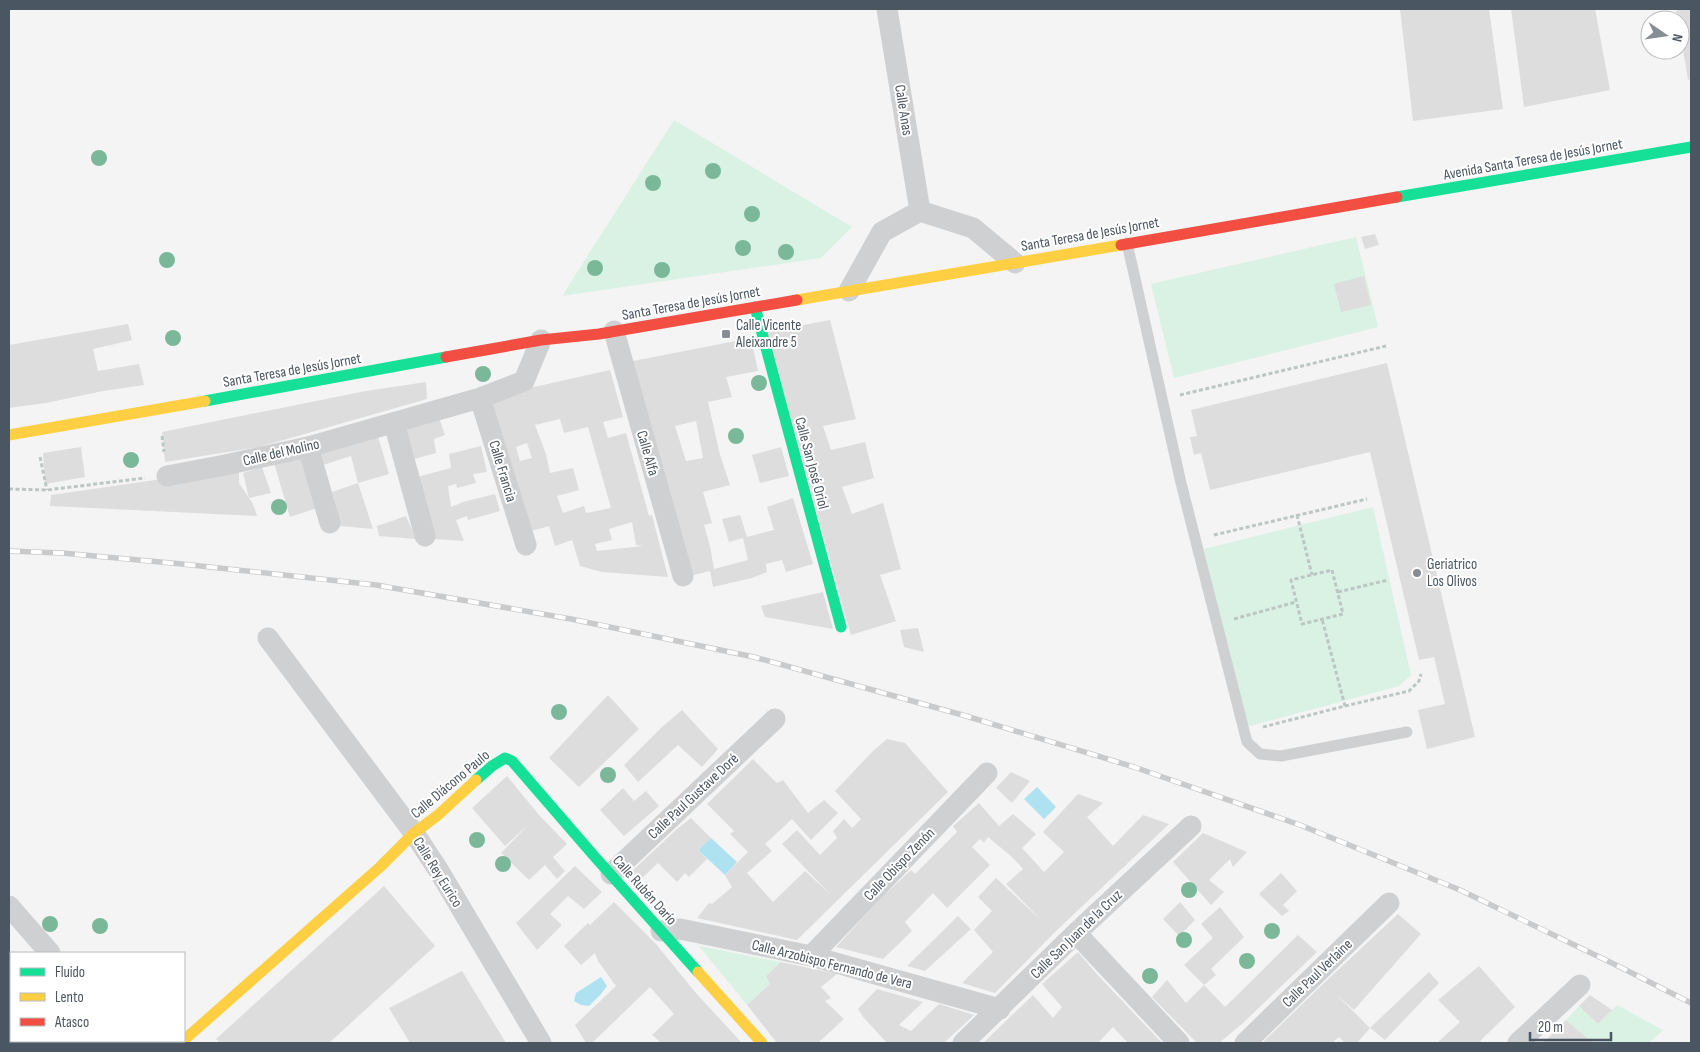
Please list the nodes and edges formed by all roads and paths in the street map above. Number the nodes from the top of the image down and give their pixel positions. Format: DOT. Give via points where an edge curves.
graph roads {
  1 [pos="887,9"];
  2 [pos="1691,147"];
  3 [pos="1379,200"];
  4 [pos="920,211"];
  5 [pos="1127,243"];
  6 [pos="1015,262"];
  7 [pos="849,291"];
  8 [pos="754,307"];
  9 [pos="614,331"];
  10 [pos="541,340"];
  11 [pos="1386,346"];
  12 [pos="480,398"];
  13 [pos="1162,400"];
  14 [pos="159,409"];
  15 [pos="394,423"];
  16 [pos="35,430"];
  17 [pos="9,435"];
  18 [pos="308,447"];
  19 [pos="167,476"];
  20 [pos="9,489"];
  21 [pos="46,490"];
  22 [pos="1367,499"];
  23 [pos="1297,515"];
  24 [pos="330,523"];
  25 [pos="425,536"];
  26 [pos="1195,540"];
  27 [pos="526,545"];
  28 [pos="1312,575"];
  29 [pos="683,576"];
  30 [pos="1388,580"];
  31 [pos="1338,592"];
  32 [pos="1296,602"];
  33 [pos="1322,619"];
  34 [pos="1217,624"];
  35 [pos="841,627"];
  36 [pos="268,638"];
  37 [pos="1421,674"];
  38 [pos="1345,706"];
  39 [pos="775,719"];
  40 [pos="1244,732"];
  41 [pos="1407,732"];
  42 [pos="506,758"];
  43 [pos="987,773"];
  44 [pos="1190,826"];
  45 [pos="414,833"];
  46 [pos="611,874"];
  47 [pos="1388,903"];
  48 [pos="9,906"];
  49 [pos="661,931"];
  50 [pos="1076,933"];
  51 [pos="49,952"];
  52 [pos="811,956"];
  53 [pos="1580,984"];
  54 [pos="1000,1009"];
  55 [pos="185,1038"];
  56 [pos="541,1043"];
  57 [pos="762,1043"];
  58 [pos="963,1043"];
  59 [pos="1179,1043"];
  60 [pos="1245,1043"];
  61 [pos="1518,1043"];
  1 -- 4 [label="street, Calle Anas"];
  2 -- 3 [label="street, Avenida Santa Teresa de Jesús Jornet"];
  3 -- 5 [label="street, Santa Teresa de Jesús Jornet"];
  4 -- 6 [label="street" via="972,228"];
  4 -- 7 [label="street" via="882,232"];
  5 -- 6 [label="street, Santa Teresa de Jesús Jornet"];
  5 -- 13 [label="lane"];
  6 -- 7 [label="street, Santa Teresa de Jesús Jornet"];
  7 -- 8 [label="street, Santa Teresa de Jesús Jornet"];
  8 -- 9 [label="street, Santa Teresa de Jesús Jornet"];
  8 -- 35 [label="street, Calle San José Oriol"];
  9 -- 10 [label="street, Santa Teresa de Jesús Jornet"];
  9 -- 29 [label="street, Calle Alfa"];
  10 -- 12 [label="street, Calle del Molino" via="524,381"];
  10 -- 14 [label="street, Santa Teresa de Jesús Jornet"];
  11 -- 13 [label="path"];
  12 -- 15 [label="street, Calle del Molino"];
  12 -- 27 [label="street, Calle Francia"];
  13 -- 26 [label="lane"];
  14 -- 16 [label="street, Santa Teresa de Jesús Jornet"];
  14 -- 19 [label="path"];
  15 -- 18 [label="street, Calle del Molino"];
  15 -- 25 [label="street"];
  16 -- 17 [label="street, Santa Teresa de Jesús Jornet"];
  16 -- 21 [label="path"];
  18 -- 19 [label="street, Calle del Molino"];
  18 -- 24 [label="street"];
  19 -- 21 [label="path"];
  20 -- 21 [label="path"];
  22 -- 23 [label="path"];
  23 -- 26 [label="path"];
  23 -- 28 [label="path"];
  26 -- 34 [label="lane"];
  28 -- 31 [label="path" via="1332,570"];
  28 -- 32 [label="path" via="1291,580"];
  30 -- 31 [label="path"];
  31 -- 33 [label="path" via="1343,614"];
  32 -- 33 [label="path" via="1302,624"];
  32 -- 34 [label="path"];
  33 -- 38 [label="path"];
  34 -- 40 [label="lane"];
  36 -- 45 [label="street, Calle Rey Eurico"];
  37 -- 38 [label="path" via="1420,680 1409,691"];
  38 -- 40 [label="path"];
  39 -- 46 [label="street, Calle Paul Gustave Doré"];
  40 -- 41 [label="lane" via="1247,742 1260,754 1281,756"];
  42 -- 45 [label="street, Calle Diácono Paulo" via="492,766"];
  42 -- 46 [label="street, Calle Rubén Darío"];
  43 -- 52 [label="street, Calle Obispo Zenón"];
  44 -- 50 [label="street, Calle San Juan de la Cruz"];
  45 -- 55 [label="street, Calle Diácono Paulo" via="380,867"];
  45 -- 56 [label="street, Calle Rey Eurico"];
  46 -- 49 [label="street, Calle Rubén Darío"];
  47 -- 60 [label="street, Calle Paul Verlaine"];
  48 -- 51 [label="street"];
  49 -- 52 [label="street, Calle Arzobispo Fernando de Vera" via="680,929"];
  49 -- 57 [label="street, Calle Rubén Darío"];
  50 -- 54 [label="street, Calle San Juan de la Cruz"];
  50 -- 59 [label="street"];
  52 -- 54 [label="street, Calle Arzobispo Fernando de Vera"];
  53 -- 61 [label="street"];
  54 -- 58 [label="street, Calle San Juan de la Cruz"];
}
